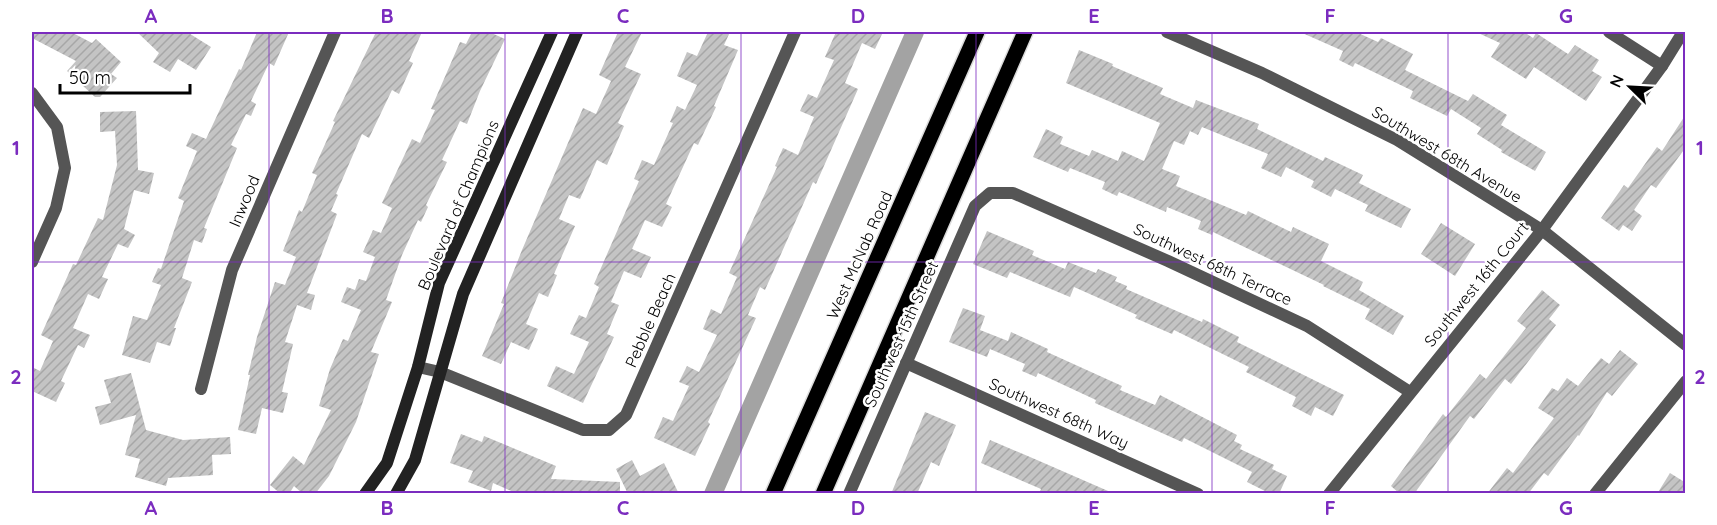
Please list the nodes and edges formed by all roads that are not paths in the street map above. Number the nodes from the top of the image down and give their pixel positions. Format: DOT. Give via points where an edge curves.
graph roads {
  1 [pos="335,32"];
  2 [pos="552,32"];
  3 [pos="578,32"];
  4 [pos="795,32"];
  5 [pos="977,32"];
  6 [pos="1024,32"];
  7 [pos="1167,32"];
  8 [pos="1609,32"];
  9 [pos="1683,32"];
  10 [pos="1662,66"];
  11 [pos="32,93"];
  12 [pos="990,193"];
  13 [pos="1542,230"];
  14 [pos="32,262"];
  15 [pos="1686,345"];
  16 [pos="906,363"];
  17 [pos="418,367"];
  18 [pos="441,372"];
  19 [pos="1686,381"];
  20 [pos="201,389"];
  21 [pos="1410,392"];
  22 [pos="365,494"];
  23 [pos="396,494"];
  24 [pos="773,494"];
  25 [pos="823,494"];
  26 [pos="849,494"];
  27 [pos="1198,494"];
  28 [pos="1329,494"];
  29 [pos="1595,494"];
  1 -- 20 [label="street, Inwood" via="232,270"];
  2 -- 17 [label="street, Boulevard of Champions" via="440,283"];
  3 -- 18 [label="street" via="463,294"];
  4 -- 18 [label="street, Pebble Beach" via="626,415 609,430 583,430"];
  5 -- 24 [label="main road, West McNab Road"];
  6 -- 25 [label="main road"];
  7 -- 13 [label="street, Southwest 68th Avenue" via="1262,73 1397,140"];
  8 -- 10 [label="street"];
  9 -- 10 [label="street, Southwest 16th Court"];
  10 -- 13 [label="street, Southwest 16th Court"];
  11 -- 14 [label="street" via="57,127 64,168 56,208"];
  12 -- 16 [label="street, Southwest 15th Street" via="975,206"];
  12 -- 21 [label="street, Southwest 68th Terrace" via="1013,193 1307,326"];
  13 -- 15 [label="street, Southwest 68th Avenue"];
  13 -- 21 [label="street, Southwest 16th Court"];
  16 -- 26 [label="street, Southwest 15th Street"];
  16 -- 27 [label="street, Southwest 68th Way"];
  17 -- 18 [label="street, Pebble Beach"];
  17 -- 22 [label="street, Boulevard of Champions" via="387,463"];
  18 -- 23 [label="street" via="415,460"];
  19 -- 29 [label="street"];
  21 -- 28 [label="street, Southwest 16th Court"];
}
